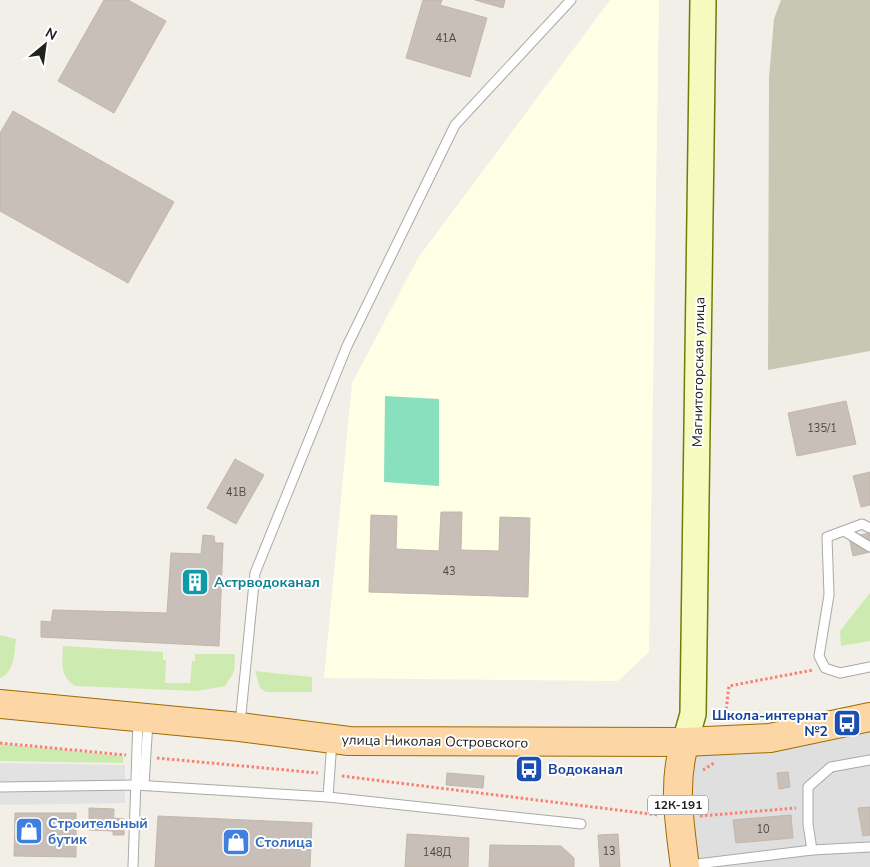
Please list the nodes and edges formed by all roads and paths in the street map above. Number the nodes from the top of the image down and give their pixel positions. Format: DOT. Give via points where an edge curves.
graph roads {
  1 [pos="571,0"];
  2 [pos="703,0"];
  3 [pos="867,525"];
  4 [pos="844,530"];
  5 [pos="870,547"];
  6 [pos="826,668"];
  7 [pos="870,668"];
  8 [pos="729,686"];
  9 [pos="0,704"];
  10 [pos="870,717"];
  11 [pos="144,718"];
  12 [pos="240,727"];
  13 [pos="332,739"];
  14 [pos="685,742"];
  15 [pos="0,743"];
  16 [pos="136,756"];
  17 [pos="146,757"];
  18 [pos="870,760"];
  19 [pos="718,762"];
  20 [pos="329,774"];
  21 [pos="700,777"];
  22 [pos="140,785"];
  23 [pos="0,787"];
  24 [pos="328,797"];
  25 [pos="808,807"];
  26 [pos="692,813"];
  27 [pos="581,824"];
  28 [pos="870,847"];
  29 [pos="812,850"];
  30 [pos="685,866"];
  31 [pos="133,867"];
  1 -- 12 [label="lane" via="455,125 348,346 255,573"];
  2 -- 14 [label="main road, Магнитогорская улица" via="693,714"];
  3 -- 4 [label="lane"];
  4 -- 5 [label="lane"];
  4 -- 6 [label="lane" via="827,538 829,595 819,656"];
  6 -- 7 [label="lane" via="840,673"];
  6 -- 8 [label="path"];
  9 -- 11 [label="main road, улица Николая Островского"];
  10 -- 14 [label="main road, улица Николая Островского" via="770,738"];
  11 -- 12 [label="main road, улица Николая Островского"];
  11 -- 16 [label="lane"];
  11 -- 17 [label="lane"];
  12 -- 13 [label="main road, улица Николая Островского"];
  13 -- 14 [label="main road, улица Николая Островского"];
  13 -- 20 [label="lane"];
  14 -- 26 [label="main road, 12К-191" via="678,777"];
  15 -- 16 [label="path"];
  16 -- 22 [label="lane"];
  17 -- 20 [label="path"];
  17 -- 22 [label="lane"];
  18 -- 25 [label="lane" via="830,766 808,788"];
  19 -- 21 [label="path" via="703,768"];
  20 -- 24 [label="lane"];
  20 -- 26 [label="path"];
  22 -- 23 [label="lane"];
  22 -- 24 [label="lane"];
  22 -- 31 [label="lane"];
  24 -- 27 [label="lane"];
  25 -- 26 [label="path"];
  25 -- 29 [label="lane"];
  26 -- 30 [label="main road, 12К-191"];
  28 -- 29 [label="lane"];
  29 -- 30 [label="lane"];
}
